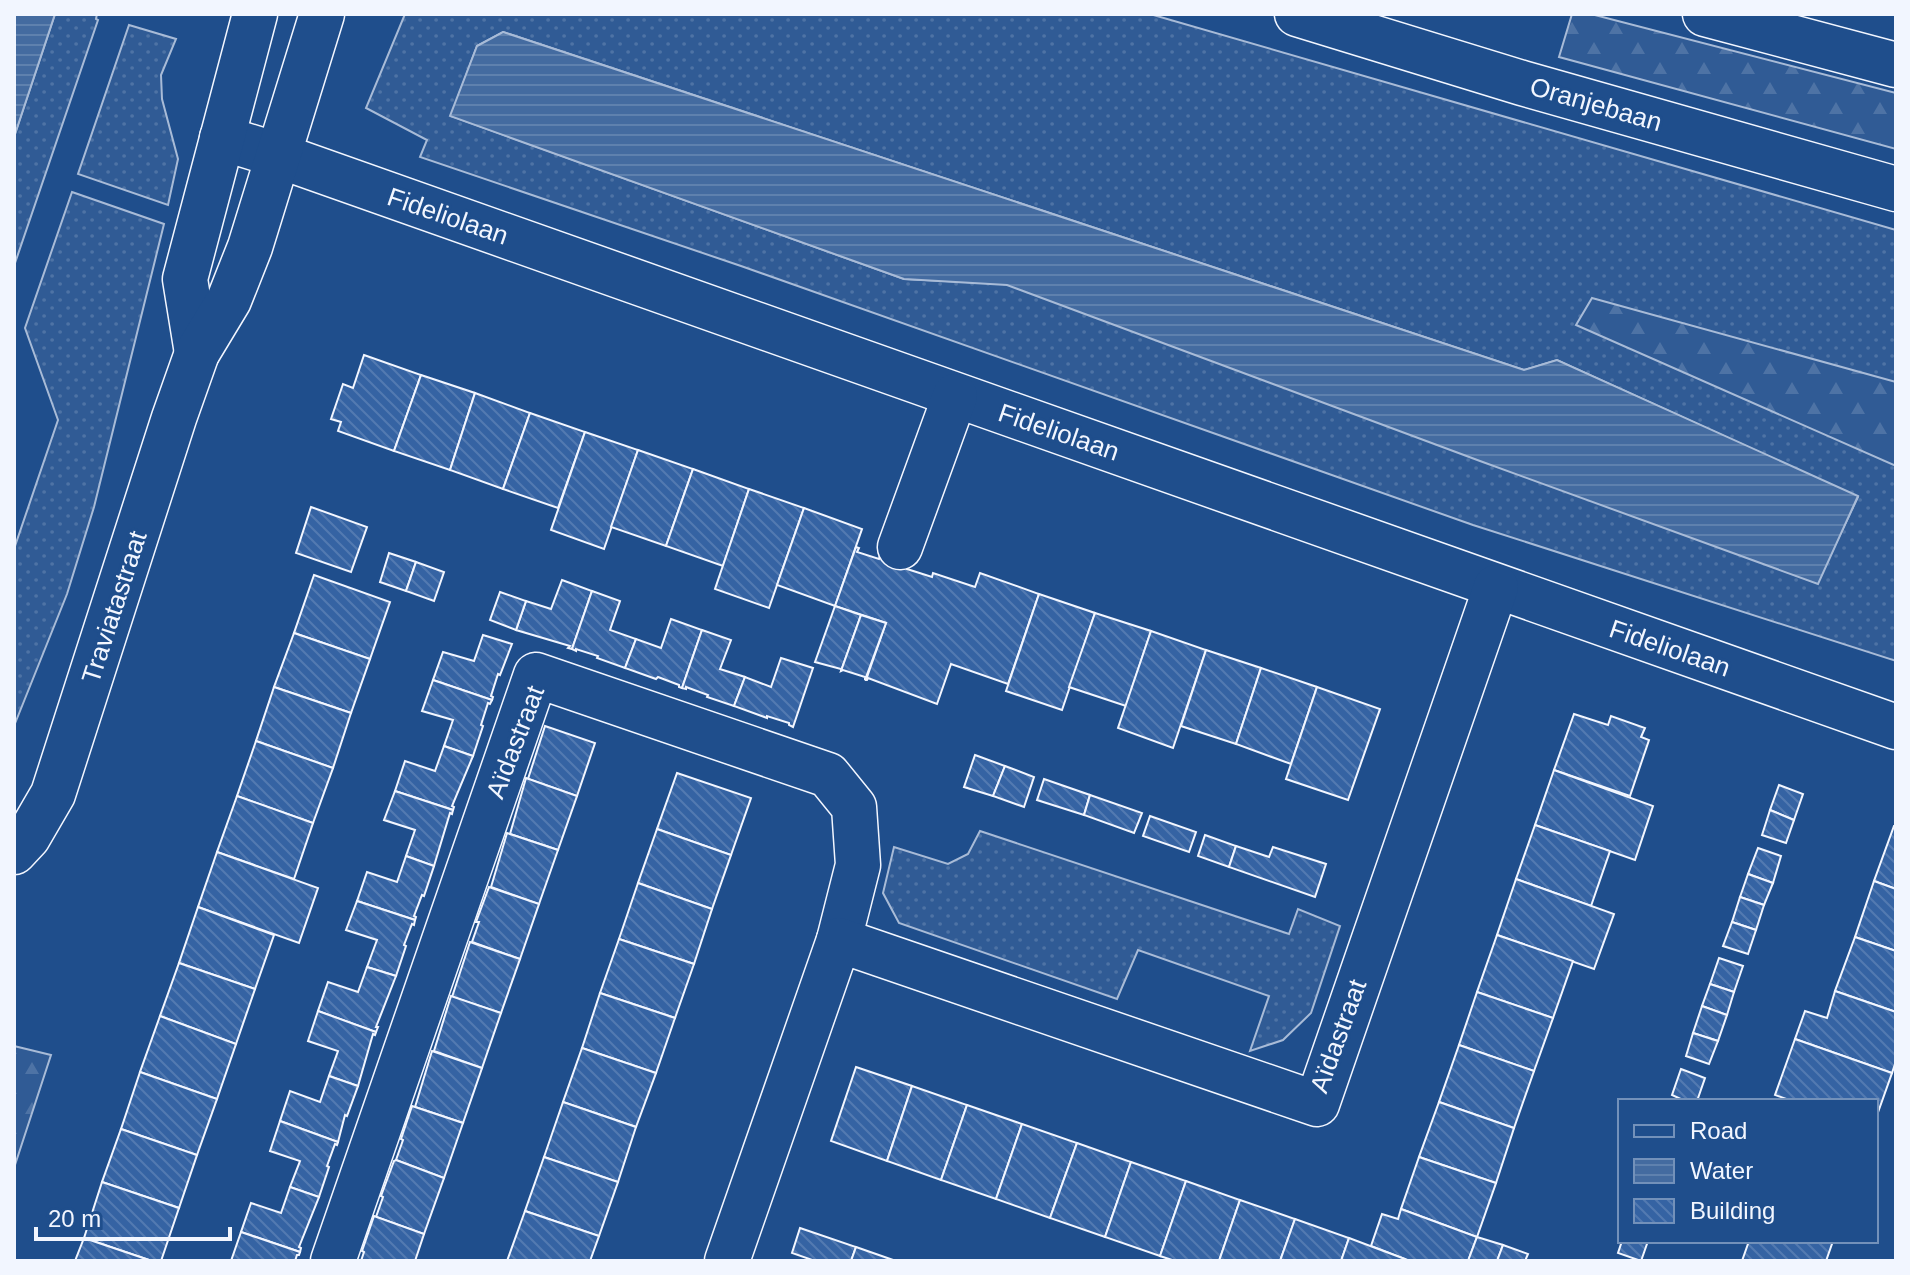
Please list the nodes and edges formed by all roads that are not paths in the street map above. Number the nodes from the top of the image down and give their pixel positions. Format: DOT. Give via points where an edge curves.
graph roads {
  1 [pos="255,14"];
  2 [pos="322,14"];
  3 [pos="1297,14"];
  4 [pos="1705,14"];
  5 [pos="1896,65"];
  6 [pos="222,138"];
  7 [pos="277,155"];
  8 [pos="1896,189"];
  9 [pos="197,353"];
  10 [pos="955,396"];
  11 [pos="900,547"];
  12 [pos="1496,587"];
  13 [pos="1896,727"];
  14 [pos="14,852"];
  15 [pos="839,940"];
  16 [pos="333,1261"];
  17 [pos="727,1261"];
  1 -- 6 [label="street, Traviatastraat"];
  2 -- 7 [label="street, Traviatastraat"];
  3 -- 8 [label="street, Oranjebaan"];
  4 -- 5 [label="street"];
  6 -- 7 [label="street, Fideliolaan"];
  6 -- 9 [label="street, Traviatastraat" via="185,279"];
  7 -- 9 [label="street, Traviatastraat" via="229,300"];
  7 -- 10 [label="street, Fideliolaan"];
  9 -- 14 [label="street, Traviatastraat" via="53,794"];
  10 -- 11 [label="street"];
  10 -- 12 [label="street, Fideliolaan"];
  12 -- 13 [label="street, Fideliolaan"];
  12 -- 15 [label="street, Aïdastraat" via="1317,1104"];
  15 -- 16 [label="street, Aïdastraat" via="858,865 854,807 828,775 536,675"];
  15 -- 17 [label="street, Aïdastraat"];
}
